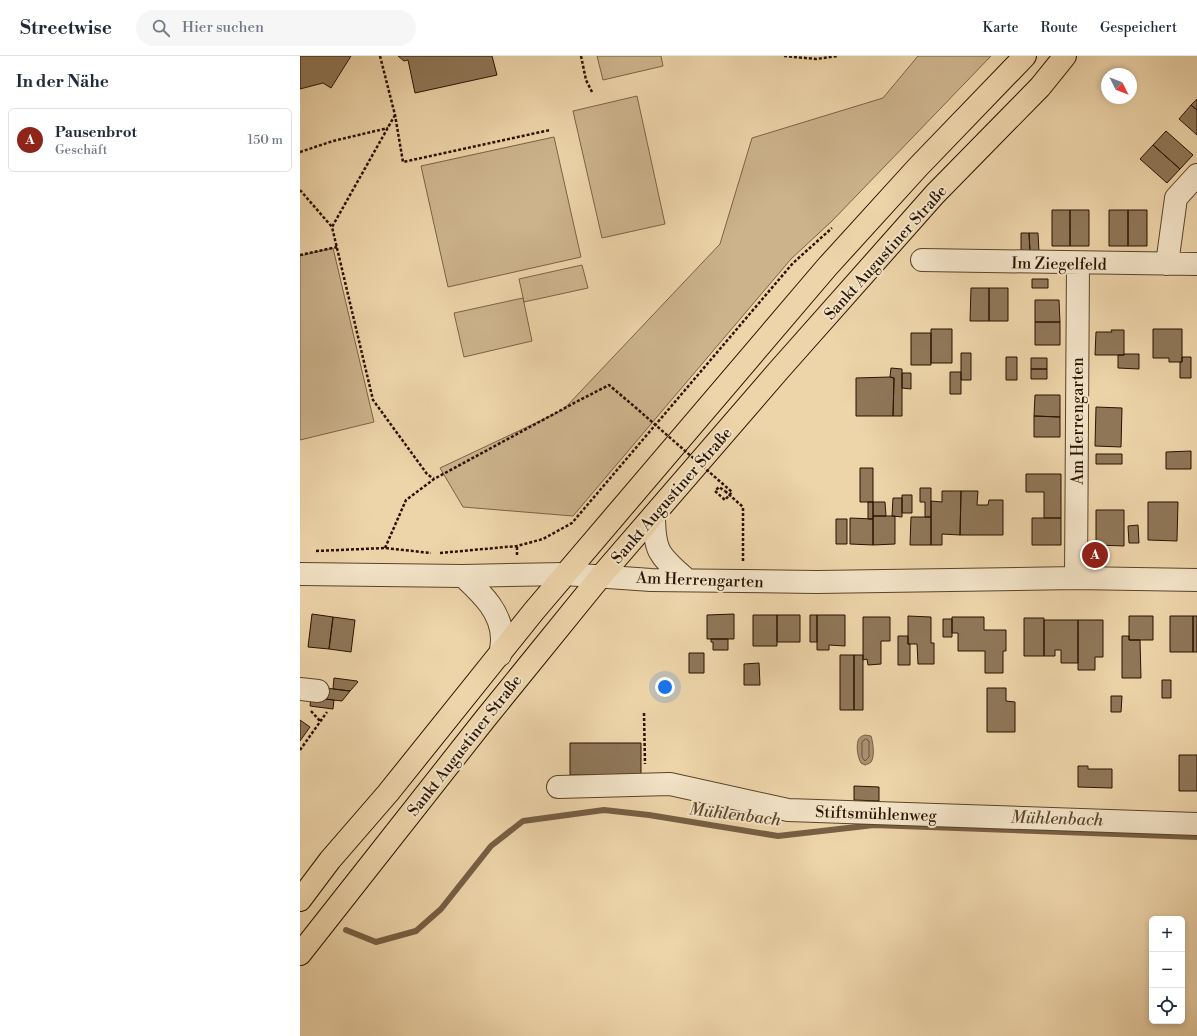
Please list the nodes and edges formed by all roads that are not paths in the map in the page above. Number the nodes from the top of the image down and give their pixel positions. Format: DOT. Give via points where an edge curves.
graph roads {
  1 [pos="1025,56"];
  2 [pos="1065,56"];
  3 [pos="1197,175"];
  4 [pos="922,260"];
  5 [pos="1078,263"];
  6 [pos="1167,264"];
  7 [pos="1197,264"];
  8 [pos="654,515"];
  9 [pos="300,574"];
  10 [pos="565,574"];
  11 [pos="463,576"];
  12 [pos="601,576"];
  13 [pos="1076,578"];
  14 [pos="687,580"];
  15 [pos="1197,580"];
  16 [pos="500,655"];
  17 [pos="558,787"];
  18 [pos="1197,824"];
  19 [pos="300,900"];
  20 [pos="300,954"];
  1 -- 10 [label="main road, Sankt Augustiner Straße" via="918,167 827,267"];
  2 -- 8 [label="main road, Sankt Augustiner Straße" via="1040,87 930,200"];
  3 -- 6 [label="street" via="1176,198"];
  4 -- 5 [label="street, Im Ziegelfeld"];
  5 -- 6 [label="street, Im Ziegelfeld"];
  5 -- 13 [label="street, Am Herrengarten"];
  6 -- 7 [label="street, Im Ziegelfeld"];
  8 -- 12 [label="main road, Sankt Augustiner Straße"];
  8 -- 14 [label="street" via="654,536 662,557"];
  9 -- 11 [label="street, Am Herrengarten"];
  10 -- 11 [label="street, Am Herrengarten"];
  10 -- 12 [label="street, Am Herrengarten"];
  10 -- 16 [label="main road, Sankt Augustiner Straße"];
  11 -- 16 [label="street" via="494,610 502,639"];
  12 -- 14 [label="street, Am Herrengarten"];
  12 -- 20 [label="main road, Sankt Augustiner Straße"];
  13 -- 14 [label="street, Am Herrengarten" via="817,582"];
  13 -- 15 [label="street, Am Herrengarten"];
  16 -- 19 [label="main road, Sankt Augustiner Straße" via="388,794 330,860"];
  17 -- 18 [label="street, Stiftsmühlenweg" via="670,784 788,810"];
}
